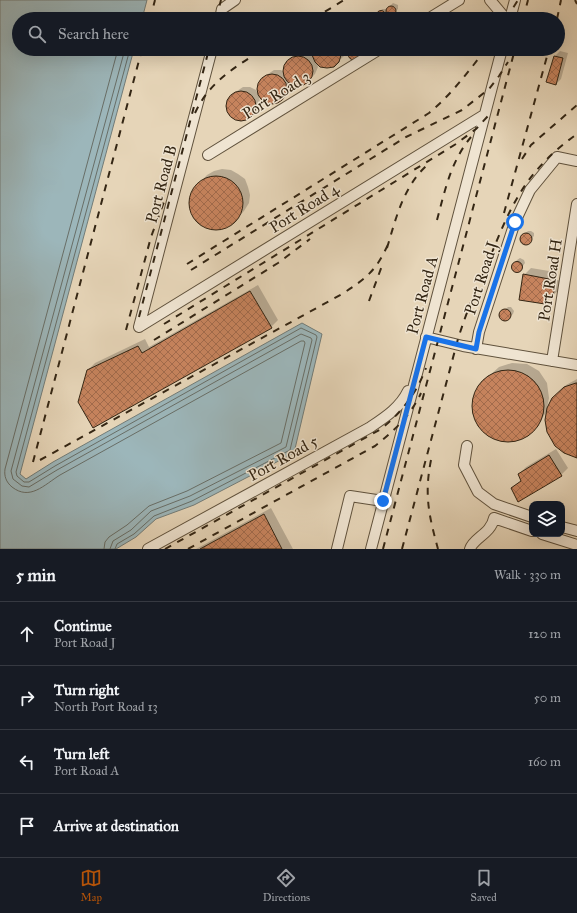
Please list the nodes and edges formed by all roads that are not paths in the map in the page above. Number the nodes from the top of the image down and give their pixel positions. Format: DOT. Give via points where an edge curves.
graph roads {
  1 [pos="235,0"];
  2 [pos="459,0"];
  3 [pos="490,0"];
  4 [pos="515,0"];
  5 [pos="223,12"];
  6 [pos="439,12"];
  7 [pos="500,12"];
  8 [pos="512,12"];
  9 [pos="210,56"];
  10 [pos="369,56"];
  11 [pos="500,56"];
  12 [pos="484,115"];
  13 [pos="208,155"];
  14 [pos="577,160"];
  15 [pos="577,204"];
  16 [pos="139,327"];
  17 [pos="426,337"];
  18 [pos="476,349"];
  19 [pos="552,361"];
  20 [pos="577,365"];
  21 [pos="416,375"];
  22 [pos="466,446"];
  23 [pos="383,501"];
  24 [pos="529,516"];
  25 [pos="565,528"];
  26 [pos="529,530"];
  27 [pos="577,531"];
  28 [pos="552,537"];
  29 [pos="577,545"];
  30 [pos="148,549"];
  31 [pos="336,549"];
  32 [pos="371,549"];
  33 [pos="470,549"];
  1 -- 5 [label="lane"];
  2 -- 6 [label="lane"];
  3 -- 7 [label="lane"];
  4 -- 8 [label="lane"];
  9 -- 16 [label="lane, Port Road B"];
  10 -- 13 [label="lane, Port Road 3"];
  11 -- 12 [label="lane, Port Road A"];
  12 -- 16 [label="lane, Port Road 4"];
  12 -- 17 [label="lane, Port Road A"];
  14 -- 18 [label="lane, Port Road J" via="557,157 530,190 515,222 479,332"];
  15 -- 19 [label="lane, Port Road H"];
  17 -- 18 [label="lane"];
  17 -- 21 [label="lane, Port Road A"];
  18 -- 19 [label="lane"];
  19 -- 20 [label="lane"];
  21 -- 23 [label="lane, Port Road A"];
  21 -- 30 [label="lane, Port Road 5" via="404,400 388,416"];
  22 -- 24 [label="lane" via="464,465 478,492 494,504"];
  23 -- 31 [label="lane" via="350,496"];
  23 -- 32 [label="lane, Port Road A"];
  25 -- 27 [label="lane"];
  26 -- 33 [label="lane" via="494,518 490,529"];
  28 -- 29 [label="lane"];
}
